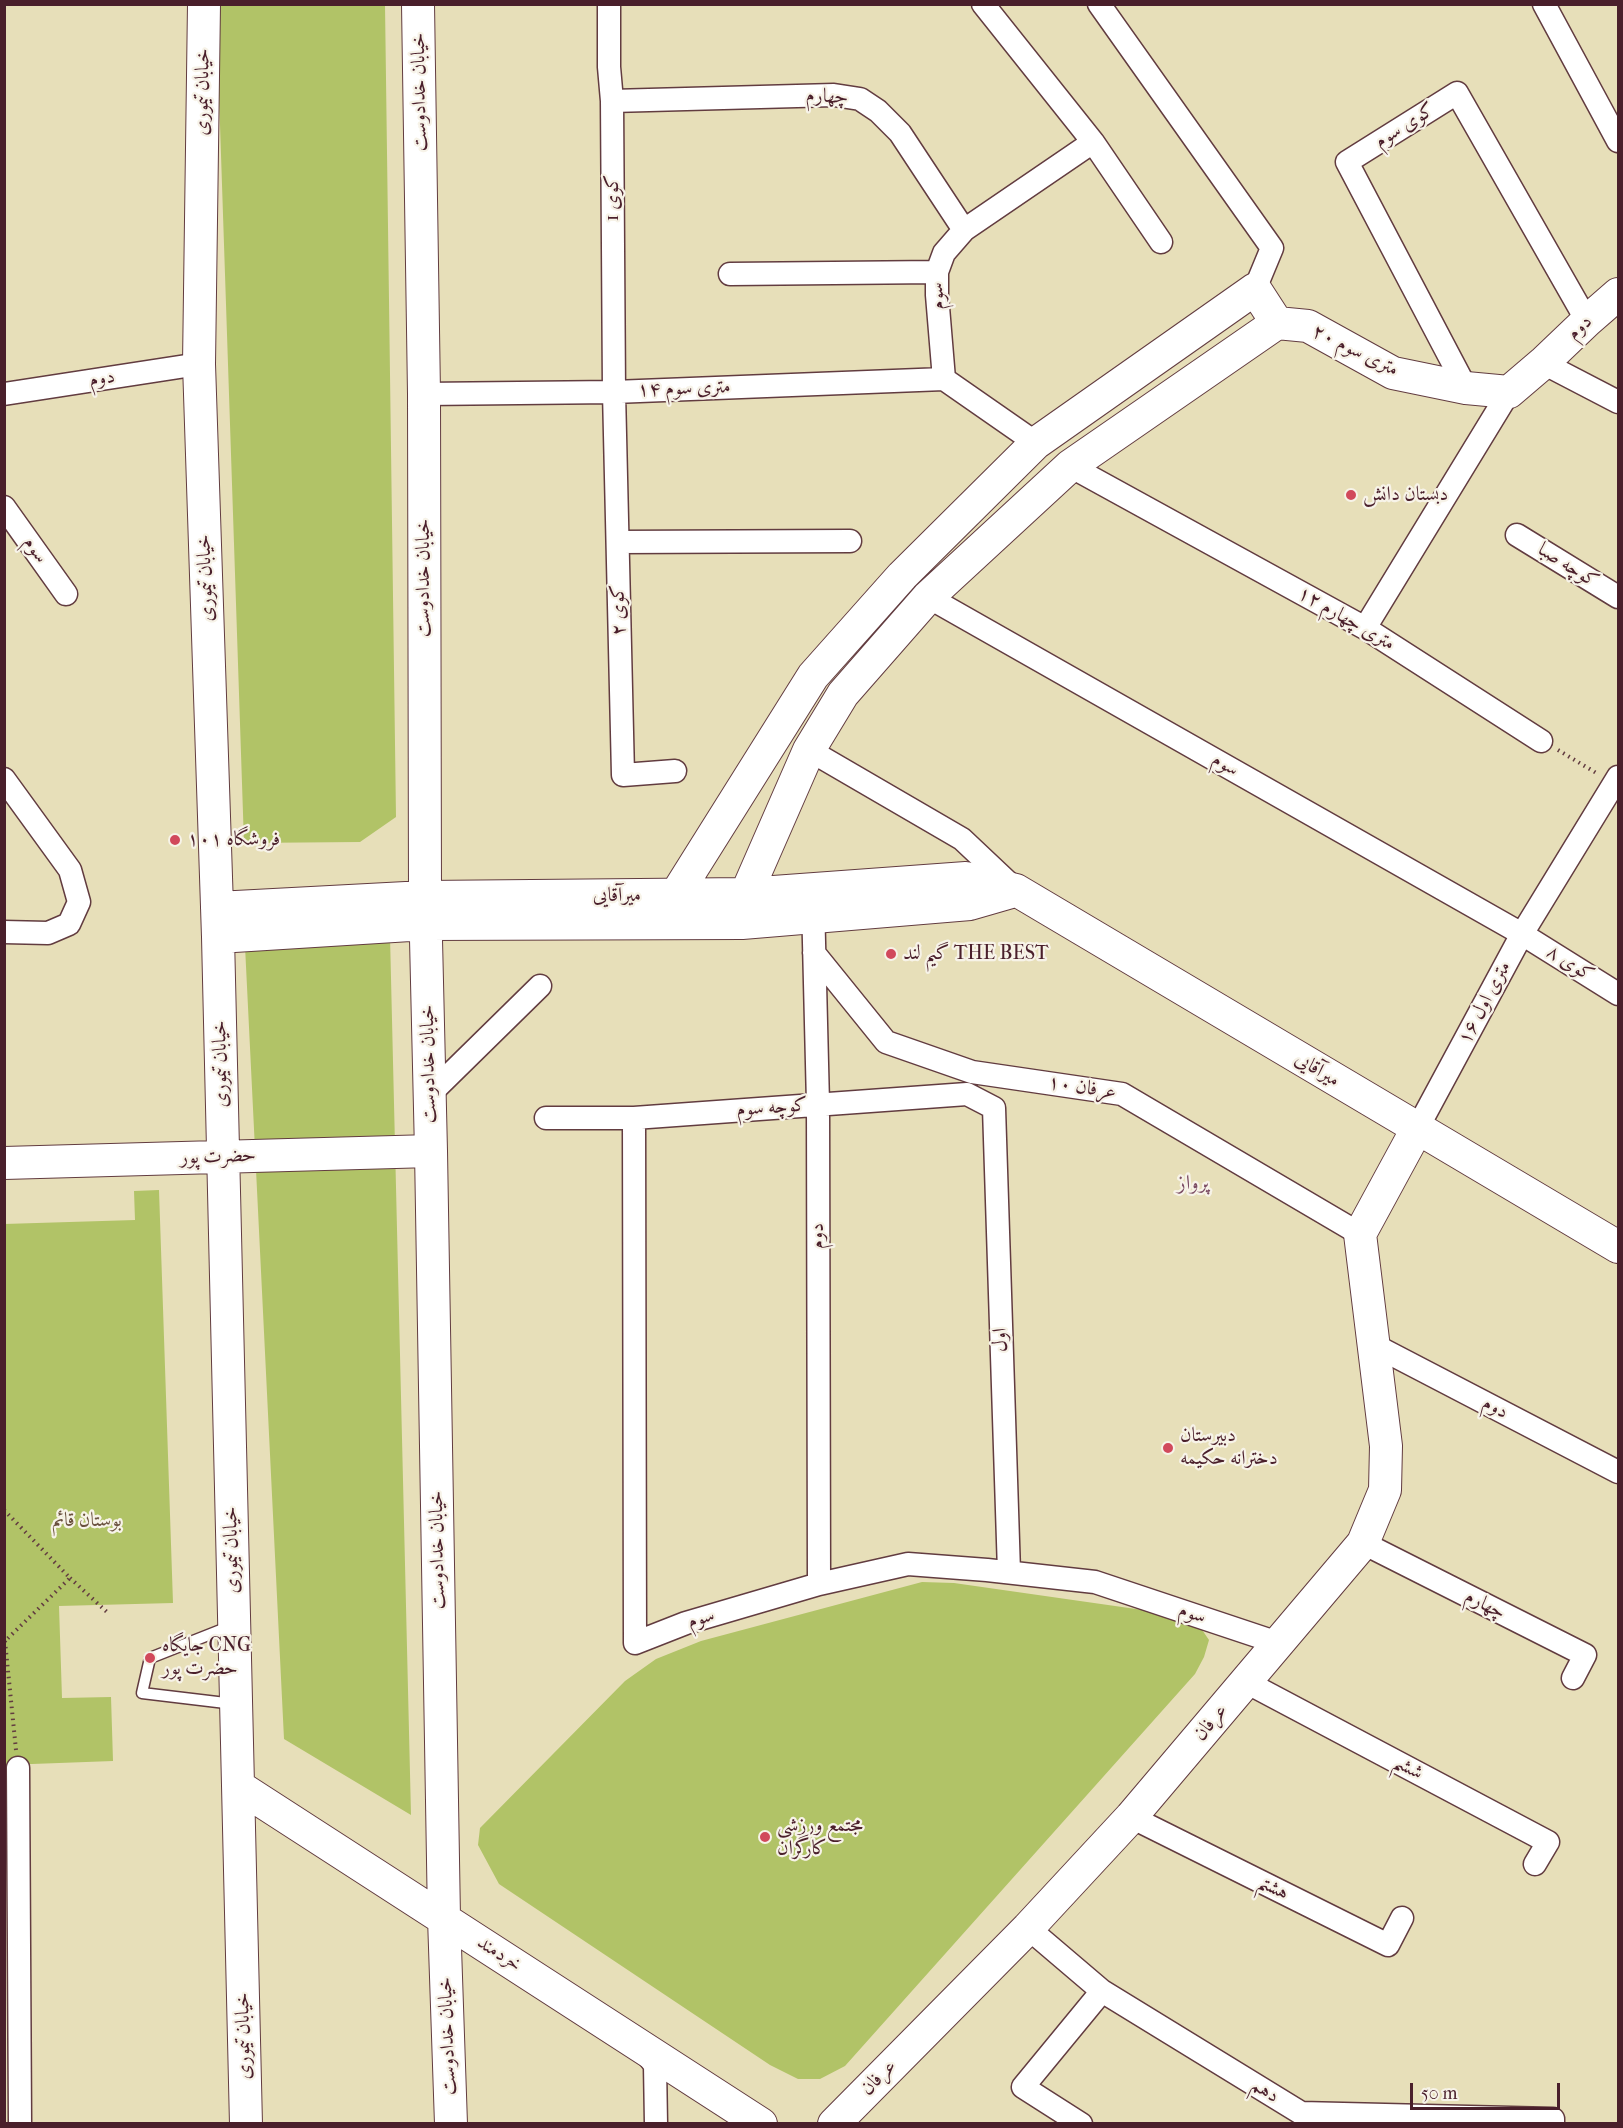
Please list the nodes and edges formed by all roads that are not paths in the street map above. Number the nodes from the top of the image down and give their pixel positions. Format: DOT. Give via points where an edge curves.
graph roads {
  1 [pos="204,4"];
  2 [pos="418,4"];
  3 [pos="609,4"];
  4 [pos="984,4"];
  5 [pos="1099,4"];
  6 [pos="1544,4"];
  7 [pos="612,101"];
  8 [pos="1618,141"];
  9 [pos="1093,142"];
  10 [pos="964,230"];
  11 [pos="1161,242"];
  12 [pos="937,272"];
  13 [pos="730,274"];
  14 [pos="1255,289"];
  15 [pos="1618,294"];
  16 [pos="1587,321"];
  17 [pos="1277,323"];
  18 [pos="199,363"];
  19 [pos="1544,363"];
  20 [pos="944,379"];
  21 [pos="1466,388"];
  22 [pos="614,392"];
  23 [pos="1509,392"];
  24 [pos="4,394"];
  25 [pos="424,394"];
  26 [pos="1618,402"];
  27 [pos="1036,443"];
  28 [pos="1070,466"];
  29 [pos="4,507"];
  30 [pos="1517,535"];
  31 [pos="850,541"];
  32 [pos="618,542"];
  33 [pos="66,594"];
  34 [pos="928,597"];
  35 [pos="1618,597"];
  36 [pos="1365,628"];
  37 [pos="1541,741"];
  38 [pos="809,750"];
  39 [pos="675,771"];
  40 [pos="4,779"];
  41 [pos="1617,782"];
  42 [pos="1016,891"];
  43 [pos="813,902"];
  44 [pos="744,908"];
  45 [pos="673,909"];
  46 [pos="426,911"];
  47 [pos="217,922"];
  48 [pos="4,932"];
  49 [pos="1522,934"];
  50 [pos="814,953"];
  51 [pos="540,986"];
  52 [pos="1618,994"];
  53 [pos="429,1095"];
  54 [pos="818,1104"];
  55 [pos="994,1108"];
  56 [pos="546,1118"];
  57 [pos="634,1118"];
  58 [pos="1417,1129"];
  59 [pos="431,1151"];
  60 [pos="223,1157"];
  61 [pos="4,1163"];
  62 [pos="1360,1234"];
  63 [pos="1618,1247"];
  64 [pos="1372,1344"];
  65 [pos="1618,1472"];
  66 [pos="1363,1543"];
  67 [pos="1009,1572"];
  68 [pos="819,1584"];
  69 [pos="234,1625"];
  70 [pos="1278,1643"];
  71 [pos="1573,1678"];
  72 [pos="1246,1682"];
  73 [pos="236,1705"];
  74 [pos="18,1768"];
  75 [pos="238,1785"];
  76 [pos="1131,1817"];
  77 [pos="1534,1864"];
  78 [pos="444,1918"];
  79 [pos="1402,1918"];
  80 [pos="1028,1928"];
  81 [pos="1102,1990"];
  82 [pos="641,2046"];
  83 [pos="20,2124"];
  84 [pos="246,2124"];
  85 [pos="452,2124"];
  86 [pos="656,2124"];
  87 [pos="761,2124"];
  88 [pos="834,2124"];
  89 [pos="1081,2124"];
  90 [pos="1553,2124"];
  1 -- 18 [label="street, خیابان تیموری"];
  2 -- 25 [label="street, خیابان خدادوست"];
  3 -- 7 [label="street, کوی 1"];
  4 -- 9 [label="street"];
  5 -- 14 [label="street" via="1272,248"];
  6 -- 8 [label="street"];
  7 -- 10 [label="street, چهارم" via="834,95 860,99 900,133"];
  7 -- 22 [label="street, کوی 1"];
  9 -- 10 [label="street"];
  9 -- 11 [label="street"];
  10 -- 12 [label="street" via="944,253"];
  12 -- 13 [label="street, سوم"];
  12 -- 20 [label="street, سوم"];
  14 -- 17 [label="street"];
  14 -- 27 [label="street"];
  15 -- 16 [label="street, دوم"];
  16 -- 19 [label="street, دوم"];
  16 -- 21 [label="street, کوی سوم" via="1457,93 1347,162"];
  17 -- 21 [label="street, ۲۰ متری سوم" via="1308,326 1393,373"];
  17 -- 28 [label="street"];
  18 -- 24 [label="street, دوم"];
  18 -- 47 [label="street, خیابان تیموری"];
  19 -- 23 [label="street, دوم"];
  19 -- 26 [label="street"];
  20 -- 22 [label="street, ۱۴ متری سوم"];
  20 -- 27 [label="street"];
  21 -- 23 [label="street, ۲۰ متری سوم"];
  22 -- 25 [label="street, ۱۴ متری سوم"];
  22 -- 32 [label="street, کوی ۲"];
  23 -- 36 [label="street"];
  25 -- 46 [label="street, خیابان خدادوست"];
  27 -- 45 [label="street" via="902,576 813,676"];
  28 -- 34 [label="street"];
  28 -- 36 [label="street, ۱۲ متری چهارم"];
  29 -- 33 [label="street, سوم"];
  30 -- 35 [label="street, کوچه صبا"];
  31 -- 32 [label="street"];
  32 -- 39 [label="street, کوی ۲" via="622,775"];
  34 -- 38 [label="street" via="843,694"];
  34 -- 49 [label="street, سوم"];
  36 -- 37 [label="street, ۱۲ متری چهارم"];
  38 -- 42 [label="street" via="962,839"];
  38 -- 44 [label="street"];
  40 -- 48 [label="street" via="70,870 79,902 69,924 48,933"];
  41 -- 49 [label="street, ۱۶ متری اول"];
  42 -- 43 [label="street, میرآقایی" via="970,903"];
  42 -- 58 [label="street, میرآقایی"];
  43 -- 44 [label="street, میرآقایی"];
  43 -- 50 [label="street, دوم"];
  44 -- 45 [label="street, میرآقایی"];
  45 -- 46 [label="street, میرآقایی"];
  46 -- 47 [label="street, میرآقایی"];
  46 -- 53 [label="street, خیابان خدادوست"];
  47 -- 60 [label="street, خیابان تیموری"];
  49 -- 52 [label="street, کوی ۸"];
  49 -- 58 [label="street, ۱۶ متری اول"];
  50 -- 54 [label="street, دوم"];
  50 -- 62 [label="street, عرفان ۱۰" via="886,1042 972,1072 1122,1094"];
  51 -- 53 [label="street"];
  53 -- 59 [label="street, خیابان خدادوست"];
  54 -- 55 [label="street, کوچه سوم" via="968,1094"];
  54 -- 57 [label="street, کوچه سوم"];
  54 -- 68 [label="street, دوم"];
  55 -- 67 [label="street, اول"];
  56 -- 57 [label="street, کوچه سوم"];
  57 -- 68 [label="street, سوم" via="635,1643 686,1623"];
  58 -- 62 [label="street, ۱۶ متری اول"];
  58 -- 63 [label="street, میرآقایی"];
  59 -- 60 [label="street, حضرت پور"];
  59 -- 78 [label="street, خیابان خدادوست"];
  60 -- 61 [label="street, حضرت پور"];
  60 -- 69 [label="street, خیابان تیموری"];
  62 -- 64 [label="street, عرفان"];
  64 -- 65 [label="street, دوم"];
  64 -- 66 [label="street, عرفان" via="1386,1446 1385,1490"];
  66 -- 70 [label="street, عرفان"];
  66 -- 71 [label="street, چهارم" via="1585,1655"];
  67 -- 68 [label="street, سوم" via="908,1564"];
  67 -- 70 [label="street, سوم" via="1095,1582"];
  69 -- 73 [label="street, خیابان تیموری"];
  69 -- 73 [label="lane" via="150,1658 142,1693"];
  70 -- 72 [label="street, عرفان"];
  72 -- 76 [label="street, عرفان"];
  72 -- 77 [label="street, ششم" via="1548,1842"];
  73 -- 75 [label="street, خیابان تیموری"];
  74 -- 83 [label="street"];
  75 -- 78 [label="street, خردمند"];
  75 -- 84 [label="street, خیابان تیموری"];
  76 -- 79 [label="street, هشتم" via="1388,1945"];
  76 -- 80 [label="street, عرفان"];
  78 -- 82 [label="street, خردمند"];
  78 -- 85 [label="street, خیابان خدادوست"];
  80 -- 81 [label="street, دهم"];
  80 -- 88 [label="street, عرفان"];
  81 -- 89 [label="street" via="1023,2086"];
  81 -- 90 [label="street, دهم" via="1301,2113 1553,2119"];
  82 -- 86 [label="street" via="656,2065"];
  82 -- 87 [label="street, خردمند"];
}
